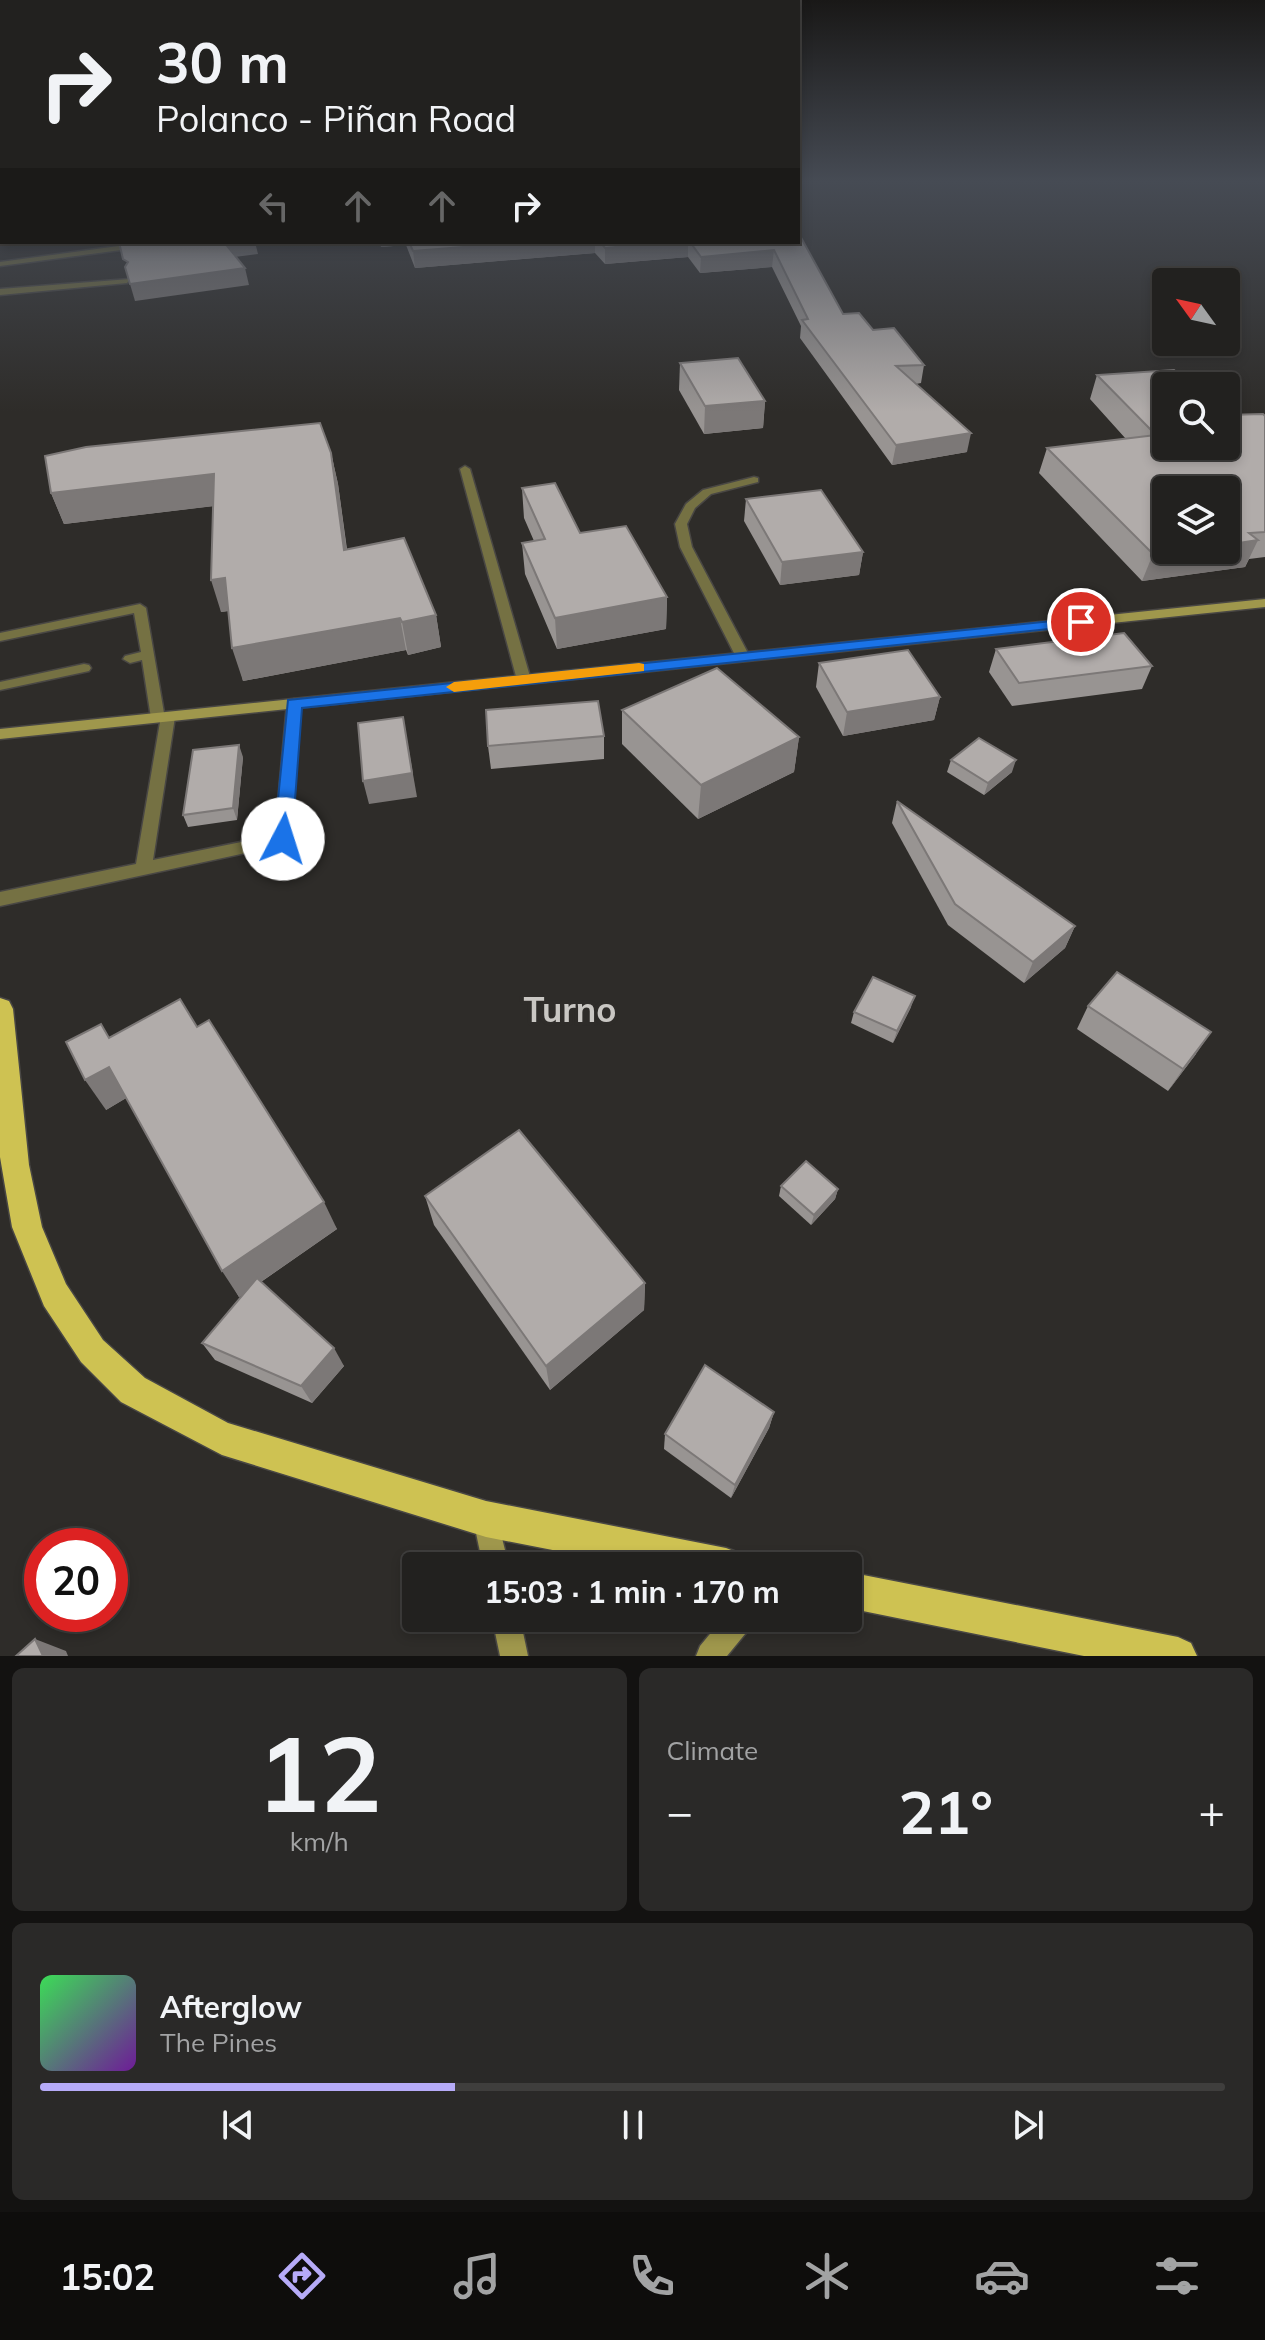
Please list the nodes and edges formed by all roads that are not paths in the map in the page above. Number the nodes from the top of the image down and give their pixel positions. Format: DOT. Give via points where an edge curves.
graph roads {
  1 [pos="43,258"];
  2 [pos="0,264"];
  3 [pos="127,281"];
  4 [pos="0,292"];
  5 [pos="465,469"];
  6 [pos="754,480"];
  7 [pos="1265,603"];
  8 [pos="0,637"];
  9 [pos="147,655"];
  10 [pos="743,657"];
  11 [pos="130,659"];
  12 [pos="84,668"];
  13 [pos="524,680"];
  14 [pos="0,686"];
  15 [pos="294,704"];
  16 [pos="163,718"];
  17 [pos="0,734"];
  18 [pos="143,869"];
  19 [pos="0,899"];
  20 [pos="0,1009"];
  21 [pos="486,1519"];
  22 [pos="493,1552"];
  23 [pos="655,1552"];
  24 [pos="862,1593"];
  25 [pos="509,1632"];
  26 [pos="729,1632"];
  27 [pos="514,1656"];
  28 [pos="710,1656"];
  29 [pos="1178,1656"];
  1 -- 2 [label="street"];
  3 -- 4 [label="street"];
  5 -- 13 [label="street"];
  6 -- 10 [label="street" via="707,492 690,506 681,524 686,547"];
  7 -- 10 [label="main road"];
  8 -- 9 [label="street" via="140,608"];
  9 -- 11 [label="street"];
  9 -- 16 [label="street"];
  10 -- 13 [label="main road"];
  12 -- 14 [label="street"];
  13 -- 15 [label="main road"];
  15 -- 16 [label="main road"];
  15 -- 18 [label="street" via="283,839"];
  16 -- 17 [label="main road"];
  16 -- 18 [label="street"];
  18 -- 19 [label="street"];
  20 -- 21 [label="highway" via="15,1165 27,1227 55,1295 92,1351 133,1390 222,1438"];
  21 -- 22 [label="main road"];
  21 -- 23 [label="highway"];
  24 -- 29 [label="highway"];
  25 -- 27 [label="main road"];
  26 -- 28 [label="main road"];
}
